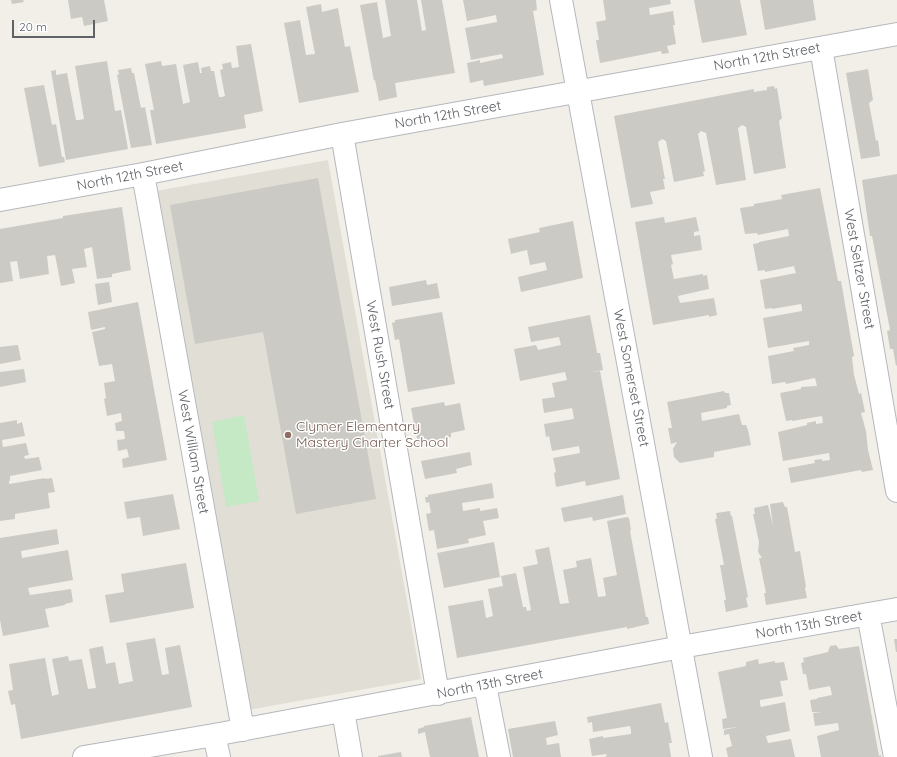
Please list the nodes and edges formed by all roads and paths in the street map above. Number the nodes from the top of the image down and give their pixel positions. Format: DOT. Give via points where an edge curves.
graph roads {
  1 [pos="561,0"];
  2 [pos="897,34"];
  3 [pos="821,48"];
  4 [pos="578,92"];
  5 [pos="342,134"];
  6 [pos="143,174"];
  7 [pos="0,200"];
  8 [pos="897,491"];
  9 [pos="897,609"];
  10 [pos="868,614"];
  11 [pos="681,647"];
  12 [pos="486,685"];
  13 [pos="438,694"];
  14 [pos="342,711"];
  15 [pos="243,730"];
  16 [pos="214,735"];
  17 [pos="84,757"];
  18 [pos="219,757"];
  19 [pos="351,757"];
  20 [pos="499,757"];
  21 [pos="701,757"];
  22 [pos="895,757"];
  1 -- 4 [label="street, West Somerset Street"];
  2 -- 3 [label="street, North 12th Street"];
  3 -- 4 [label="street, North 12th Street"];
  3 -- 8 [label="street, West Seltzer Street"];
  4 -- 5 [label="street, North 12th Street"];
  4 -- 11 [label="street, West Somerset Street"];
  5 -- 6 [label="street, North 12th Street"];
  5 -- 13 [label="street, West Rush Street"];
  6 -- 7 [label="street, North 12th Street"];
  6 -- 15 [label="street, West William Street"];
  9 -- 10 [label="street, North 13th Street"];
  10 -- 11 [label="street, North 13th Street"];
  10 -- 22 [label="street"];
  11 -- 12 [label="street, North 13th Street"];
  11 -- 21 [label="street, West Somerset Street"];
  12 -- 13 [label="street, North 13th Street"];
  12 -- 20 [label="street"];
  13 -- 14 [label="street, North 13th Street"];
  14 -- 15 [label="street, North 13th Street"];
  14 -- 19 [label="street"];
  15 -- 16 [label="street, North 13th Street"];
  16 -- 17 [label="street, North 13th Street"];
  16 -- 18 [label="street"];
}
